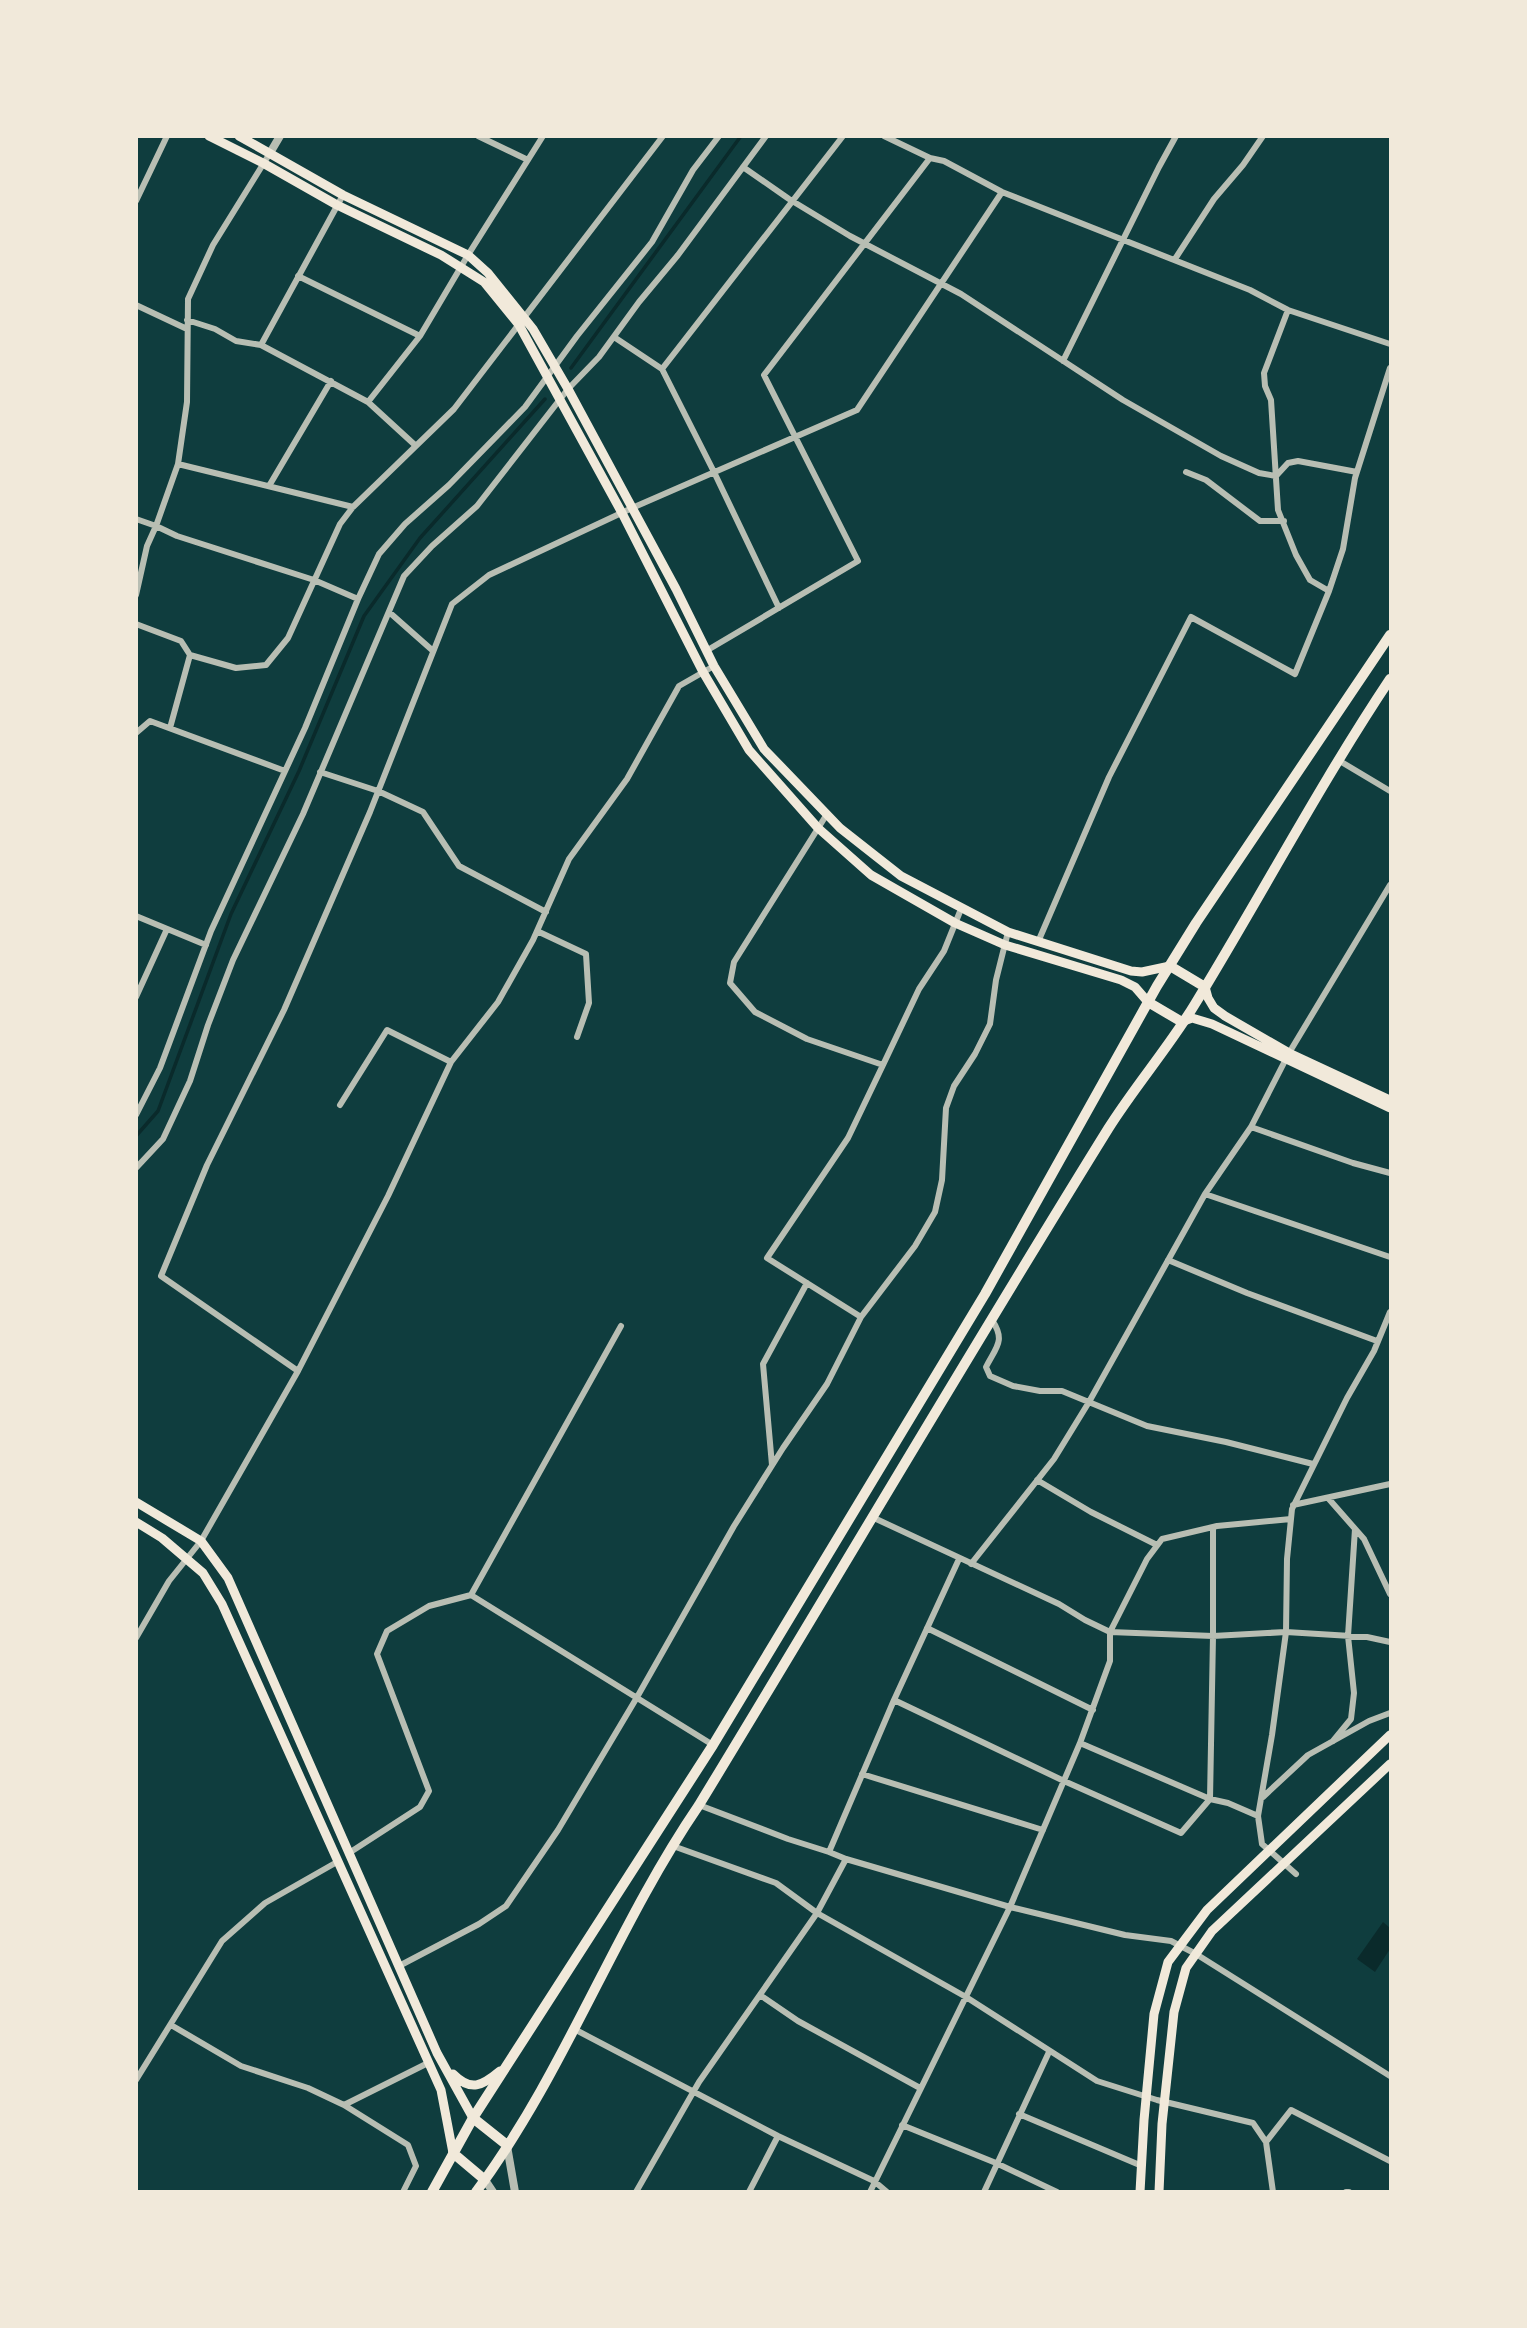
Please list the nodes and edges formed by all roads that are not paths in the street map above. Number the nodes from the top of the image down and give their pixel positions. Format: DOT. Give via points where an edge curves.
graph roads {
  1 [pos="167,136"];
  2 [pos="209,136"];
  3 [pos="239,136"];
  4 [pos="280,136"];
  5 [pos="478,136"];
  6 [pos="542,136"];
  7 [pos="650,136"];
  8 [pos="719,136"];
  9 [pos="766,136"];
  10 [pos="843,136"];
  11 [pos="884,136"];
  12 [pos="1176,136"];
  13 [pos="1263,136"];
  14 [pos="661,139"];
  15 [pos="270,153"];
  16 [pos="930,158"];
  17 [pos="528,160"];
  18 [pos="263,163"];
  19 [pos="743,167"];
  20 [pos="1002,192"];
  21 [pos="344,195"];
  22 [pos="137,198"];
  23 [pos="794,202"];
  24 [pos="337,205"];
  25 [pos="1123,240"];
  26 [pos="864,244"];
  27 [pos="468,255"];
  28 [pos="1175,259"];
  29 [pos="461,266"];
  30 [pos="298,276"];
  31 [pos="941,284"];
  32 [pos="136,305"];
  33 [pos="1288,310"];
  34 [pos="187,320"];
  35 [pos="522,322"];
  36 [pos="187,329"];
  37 [pos="420,336"];
  38 [pos="614,337"];
  39 [pos="1391,344"];
  40 [pos="261,345"];
  41 [pos="1063,361"];
  42 [pos="554,366"];
  43 [pos="1391,368"];
  44 [pos="662,369"];
  45 [pos="547,376"];
  46 [pos="331,382"];
  47 [pos="568,389"];
  48 [pos="560,400"];
  49 [pos="368,402"];
  50 [pos="795,437"];
  51 [pos="416,446"];
  52 [pos="178,464"];
  53 [pos="714,472"];
  54 [pos="1186,472"];
  55 [pos="1357,472"];
  56 [pos="1276,476"];
  57 [pos="269,486"];
  58 [pos="353,507"];
  59 [pos="632,508"];
  60 [pos="622,513"];
  61 [pos="136,519"];
  62 [pos="1283,521"];
  63 [pos="156,526"];
  64 [pos="314,580"];
  65 [pos="1329,591"];
  66 [pos="136,595"];
  67 [pos="358,599"];
  68 [pos="779,608"];
  69 [pos="389,612"];
  70 [pos="136,624"];
  71 [pos="1391,635"];
  72 [pos="432,650"];
  73 [pos="706,651"];
  74 [pos="190,654"];
  75 [pos="714,666"];
  76 [pos="703,672"];
  77 [pos="1391,680"];
  78 [pos="170,728"];
  79 [pos="136,733"];
  80 [pos="1338,760"];
  81 [pos="285,771"];
  82 [pos="320,772"];
  83 [pos="378,791"];
  84 [pos="1391,791"];
  85 [pos="827,814"];
  86 [pos="818,828"];
  87 [pos="1391,885"];
  88 [pos="961,909"];
  89 [pos="546,912"];
  90 [pos="136,916"];
  91 [pos="955,923"];
  92 [pos="167,929"];
  93 [pos="537,930"];
  94 [pos="1008,932"];
  95 [pos="1037,943"];
  96 [pos="206,945"];
  97 [pos="1005,945"];
  98 [pos="1170,966"];
  99 [pos="1205,987"];
  100 [pos="136,997"];
  101 [pos="1148,1002"];
  102 [pos="1182,1022"];
  103 [pos="577,1037"];
  104 [pos="1287,1056"];
  105 [pos="451,1062"];
  106 [pos="883,1065"];
  107 [pos="1391,1100"];
  108 [pos="340,1105"];
  109 [pos="1391,1108"];
  110 [pos="136,1115"];
  111 [pos="1251,1127"];
  112 [pos="136,1168"];
  113 [pos="1391,1173"];
  114 [pos="1205,1194"];
  115 [pos="1391,1257"];
  116 [pos="1168,1260"];
  117 [pos="807,1283"];
  118 [pos="1391,1311"];
  119 [pos="861,1317"];
  120 [pos="992,1320"];
  121 [pos="621,1326"];
  122 [pos="1377,1341"];
  123 [pos="298,1371"];
  124 [pos="1089,1402"];
  125 [pos="1313,1464"];
  126 [pos="772,1465"];
  127 [pos="1037,1480"];
  128 [pos="1391,1484"];
  129 [pos="1328,1498"];
  130 [pos="136,1502"];
  131 [pos="1293,1505"];
  132 [pos="874,1518"];
  133 [pos="1291,1519"];
  134 [pos="136,1522"];
  135 [pos="1213,1528"];
  136 [pos="1355,1529"];
  137 [pos="201,1541"];
  138 [pos="1157,1545"];
  139 [pos="959,1559"];
  140 [pos="186,1560"];
  141 [pos="971,1564"];
  142 [pos="1391,1594"];
  143 [pos="471,1595"];
  144 [pos="927,1628"];
  145 [pos="1110,1632"];
  146 [pos="1286,1632"];
  147 [pos="1213,1636"];
  148 [pos="1348,1636"];
  149 [pos="136,1638"];
  150 [pos="1391,1642"];
  151 [pos="636,1699"];
  152 [pos="894,1700"];
  153 [pos="1093,1710"];
  154 [pos="1391,1713"];
  155 [pos="1391,1735"];
  156 [pos="1333,1741"];
  157 [pos="1080,1743"];
  158 [pos="713,1745"];
  159 [pos="1391,1764"];
  160 [pos="862,1773"];
  161 [pos="1064,1781"];
  162 [pos="1262,1798"];
  163 [pos="1210,1799"];
  164 [pos="699,1805"];
  165 [pos="1258,1816"];
  166 [pos="1043,1830"];
  167 [pos="671,1846"];
  168 [pos="1269,1850"];
  169 [pos="829,1852"];
  170 [pos="349,1853"];
  171 [pos="846,1859"];
  172 [pos="337,1862"];
  173 [pos="1284,1864"];
  174 [pos="1296,1874"];
  175 [pos="1010,1907"];
  176 [pos="817,1913"];
  177 [pos="1179,1945"];
  178 [pos="1196,1954"];
  179 [pos="399,1966"];
  180 [pos="760,1994"];
  181 [pos="966,1997"];
  182 [pos="171,2025"];
  183 [pos="573,2029"];
  184 [pos="1049,2052"];
  185 [pos="428,2063"];
  186 [pos="443,2065"];
  187 [pos="507,2066"];
  188 [pos="1391,2076"];
  189 [pos="136,2080"];
  190 [pos="920,2088"];
  191 [pos="693,2091"];
  192 [pos="1146,2096"];
  193 [pos="1160,2101"];
  194 [pos="344,2105"];
  195 [pos="1019,2114"];
  196 [pos="473,2118"];
  197 [pos="902,2125"];
  198 [pos="778,2136"];
  199 [pos="1266,2142"];
  200 [pos="507,2145"];
  201 [pos="453,2152"];
  202 [pos="1391,2161"];
  203 [pos="996,2163"];
  204 [pos="1142,2166"];
  205 [pos="485,2180"];
  206 [pos="874,2180"];
  207 [pos="403,2192"];
  208 [pos="432,2192"];
  209 [pos="476,2192"];
  210 [pos="493,2192"];
  211 [pos="515,2192"];
  212 [pos="636,2192"];
  213 [pos="749,2192"];
  214 [pos="870,2192"];
  215 [pos="887,2192"];
  216 [pos="984,2192"];
  217 [pos="1058,2192"];
  218 [pos="1140,2192"];
  219 [pos="1159,2192"];
  220 [pos="1273,2192"];
  1 -- 22 [label="street"];
  2 -- 18 [label="main road"];
  3 -- 15 [label="main road"];
  4 -- 15 [label="street"];
  5 -- 17 [label="street"];
  6 -- 17 [label="street"];
  7 -- 14 [label="street"];
  8 -- 42 [label="street" via="693,170 652,242"];
  9 -- 19 [label="street"];
  10 -- 23 [label="street"];
  11 -- 16 [label="street"];
  12 -- 25 [label="street"];
  13 -- 28 [label="street"];
  14 -- 35 [label="street"];
  15 -- 18 [label="street"];
  15 -- 21 [label="main road"];
  16 -- 20 [label="street"];
  16 -- 26 [label="street"];
  17 -- 27 [label="street"];
  18 -- 24 [label="main road"];
  18 -- 34 [label="street" via="213,245 188,299"];
  19 -- 23 [label="street"];
  19 -- 38 [label="street"];
  20 -- 25 [label="street"];
  20 -- 31 [label="street"];
  21 -- 24 [label="street"];
  21 -- 27 [label="main road"];
  23 -- 26 [label="street"];
  23 -- 44 [label="street"];
  24 -- 29 [label="main road"];
  24 -- 30 [label="street"];
  25 -- 28 [label="street"];
  25 -- 41 [label="street"];
  26 -- 31 [label="street"];
  26 -- 50 [label="street" via="764,375"];
  27 -- 29 [label="street"];
  27 -- 35 [label="main road" via="488,273"];
  28 -- 33 [label="street"];
  29 -- 35 [label="main road" via="484,282"];
  29 -- 37 [label="street"];
  30 -- 37 [label="street"];
  30 -- 40 [label="street"];
  31 -- 41 [label="street"];
  31 -- 50 [label="street" via="857,410"];
  32 -- 36 [label="street"];
  33 -- 39 [label="street"];
  33 -- 56 [label="street" via="1264,373 1271,400"];
  34 -- 36 [label="street"];
  34 -- 40 [label="street" via="236,341"];
  35 -- 42 [label="main road"];
  35 -- 45 [label="main road"];
  35 -- 51 [label="street" via="454,409"];
  36 -- 52 [label="street" via="187,402"];
  37 -- 49 [label="street"];
  38 -- 44 [label="street"];
  38 -- 47 [label="street"];
  40 -- 46 [label="street"];
  41 -- 56 [label="street" via="1221,456"];
  42 -- 45 [label="street"];
  42 -- 47 [label="main road"];
  43 -- 55 [label="street"];
  44 -- 53 [label="street"];
  45 -- 48 [label="main road"];
  45 -- 67 [label="street" via="495,439 379,554"];
  46 -- 49 [label="street"];
  46 -- 57 [label="street"];
  47 -- 48 [label="street"];
  47 -- 59 [label="main road"];
  48 -- 60 [label="main road"];
  48 -- 69 [label="street" via="477,506 404,576"];
  49 -- 51 [label="street"];
  50 -- 53 [label="street"];
  50 -- 68 [label="street" via="858,561"];
  51 -- 58 [label="street"];
  52 -- 57 [label="street"];
  52 -- 63 [label="street"];
  53 -- 59 [label="street"];
  53 -- 68 [label="street"];
  54 -- 62 [label="street" via="1206,480 1260,521"];
  55 -- 56 [label="street" via="1298,461 1288,463"];
  55 -- 65 [label="street" via="1343,549"];
  56 -- 62 [label="street"];
  57 -- 58 [label="street"];
  58 -- 64 [label="street" via="340,523"];
  59 -- 60 [label="street"];
  59 -- 73 [label="main road"];
  60 -- 72 [label="street" via="489,575 452,604"];
  60 -- 76 [label="main road"];
  61 -- 63 [label="street"];
  62 -- 65 [label="street" via="1310,580"];
  63 -- 64 [label="street"];
  63 -- 66 [label="street"];
  64 -- 67 [label="street"];
  64 -- 74 [label="street" via="288,638 266,666 236,668"];
  65 -- 95 [label="street" via="1295,674 1191,617 1109,777"];
  67 -- 81 [label="street"];
  68 -- 73 [label="street"];
  69 -- 72 [label="street"];
  69 -- 82 [label="street"];
  70 -- 74 [label="street" via="181,641"];
  71 -- 98 [label="highway"];
  72 -- 83 [label="street"];
  73 -- 75 [label="main road"];
  74 -- 78 [label="street"];
  75 -- 76 [label="street"];
  75 -- 85 [label="main road" via="764,749"];
  76 -- 86 [label="main road" via="749,750"];
  76 -- 89 [label="street" via="679,685 627,779 569,859"];
  77 -- 80 [label="highway"];
  78 -- 79 [label="street" via="150,721"];
  78 -- 81 [label="street"];
  80 -- 84 [label="street"];
  80 -- 99 [label="highway"];
  81 -- 96 [label="street"];
  82 -- 83 [label="street"];
  82 -- 112 [label="street" via="233,960 190,1081 163,1139"];
  83 -- 89 [label="street" via="423,812 459,866"];
  83 -- 123 [label="street" via="284,1010 207,1165 162,1276"];
  85 -- 86 [label="street"];
  85 -- 88 [label="main road" via="901,877"];
  86 -- 91 [label="main road" via="871,875"];
  86 -- 106 [label="street" via="734,962 730,983 755,1012 807,1039"];
  87 -- 104 [label="street"];
  88 -- 91 [label="street"];
  88 -- 94 [label="main road"];
  89 -- 93 [label="street"];
  90 -- 92 [label="street"];
  91 -- 97 [label="main road"];
  91 -- 106 [label="street"];
  92 -- 96 [label="street"];
  92 -- 100 [label="street"];
  93 -- 103 [label="street" via="586,954 589,1003"];
  93 -- 105 [label="street" via="498,1002"];
  94 -- 95 [label="main road"];
  94 -- 97 [label="street"];
  95 -- 98 [label="main road" via="1131,971"];
  96 -- 110 [label="street" via="160,1068"];
  97 -- 101 [label="main road" via="1121,980"];
  97 -- 119 [label="street" via="990,1024 946,1108 942,1180 935,1212"];
  98 -- 99 [label="highway"];
  98 -- 101 [label="highway"];
  99 -- 102 [label="highway"];
  99 -- 104 [label="main road" via="1214,1008"];
  101 -- 102 [label="highway"];
  101 -- 158 [label="highway" via="985,1294"];
  102 -- 104 [label="main road" via="1192,1018 1212,1024"];
  102 -- 120 [label="highway" via="1110,1126"];
  104 -- 107 [label="main road"];
  104 -- 109 [label="main road"];
  104 -- 111 [label="street"];
  105 -- 108 [label="street" via="387,1030"];
  105 -- 123 [label="street"];
  106 -- 117 [label="street" via="848,1138 767,1258"];
  111 -- 113 [label="street"];
  111 -- 114 [label="street"];
  114 -- 115 [label="street"];
  114 -- 116 [label="street"];
  116 -- 122 [label="street"];
  116 -- 124 [label="street"];
  117 -- 119 [label="street"];
  117 -- 126 [label="street" via="763,1364"];
  118 -- 122 [label="street"];
  119 -- 126 [label="street" via="827,1384"];
  120 -- 124 [label="street" via="1000,1331 1000,1342 986,1367 990,1376 1013,1386 1062,1391"];
  120 -- 132 [label="highway"];
  121 -- 143 [label="street"];
  122 -- 125 [label="street"];
  123 -- 137 [label="street"];
  124 -- 125 [label="street" via="1147,1426"];
  124 -- 127 [label="street"];
  125 -- 131 [label="street"];
  126 -- 151 [label="street"];
  127 -- 138 [label="street"];
  127 -- 141 [label="street"];
  128 -- 129 [label="street"];
  129 -- 131 [label="street"];
  129 -- 136 [label="street"];
  130 -- 137 [label="main road"];
  131 -- 133 [label="street"];
  132 -- 139 [label="street"];
  132 -- 164 [label="highway"];
  133 -- 135 [label="street"];
  133 -- 146 [label="street"];
  134 -- 140 [label="main road"];
  135 -- 138 [label="street" via="1162,1539"];
  135 -- 147 [label="street"];
  136 -- 142 [label="street"];
  136 -- 148 [label="street"];
  137 -- 140 [label="street"];
  137 -- 170 [label="main road" via="236,1594"];
  138 -- 145 [label="street"];
  139 -- 141 [label="street"];
  139 -- 144 [label="street"];
  140 -- 149 [label="street"];
  140 -- 172 [label="main road" via="203,1573 222,1604"];
  141 -- 145 [label="street"];
  143 -- 151 [label="street"];
  143 -- 170 [label="street" via="429,1605 387,1631 377,1654 429,1791 420,1807"];
  144 -- 152 [label="street"];
  144 -- 153 [label="street"];
  145 -- 147 [label="street"];
  145 -- 153 [label="street" via="1110,1661"];
  146 -- 147 [label="street"];
  146 -- 148 [label="street"];
  146 -- 162 [label="street"];
  147 -- 163 [label="street"];
  148 -- 150 [label="street"];
  148 -- 156 [label="street" via="1354,1693 1351,1719"];
  151 -- 158 [label="street"];
  151 -- 179 [label="street" via="558,1830 506,1906"];
  152 -- 160 [label="street"];
  152 -- 161 [label="street"];
  153 -- 157 [label="street"];
  154 -- 156 [label="street"];
  155 -- 168 [label="main road"];
  156 -- 162 [label="street" via="1308,1755"];
  157 -- 161 [label="street"];
  157 -- 163 [label="street"];
  158 -- 187 [label="highway"];
  159 -- 173 [label="main road"];
  160 -- 166 [label="street"];
  160 -- 169 [label="street"];
  161 -- 163 [label="street" via="1181,1833"];
  161 -- 166 [label="street"];
  162 -- 165 [label="street"];
  163 -- 165 [label="street"];
  164 -- 167 [label="highway"];
  164 -- 169 [label="street"];
  165 -- 168 [label="street" via="1262,1844"];
  166 -- 175 [label="street"];
  167 -- 176 [label="street" via="776,1883"];
  167 -- 183 [label="highway"];
  168 -- 173 [label="street"];
  168 -- 177 [label="main road" via="1206,1910"];
  169 -- 171 [label="street"];
  170 -- 179 [label="main road"];
  171 -- 175 [label="street"];
  171 -- 176 [label="street"];
  172 -- 182 [label="street" via="265,1903 222,1941"];
  172 -- 185 [label="main road"];
  173 -- 174 [label="street"];
  173 -- 178 [label="main road" via="1212,1931"];
  175 -- 177 [label="street"];
  175 -- 181 [label="street"];
  176 -- 180 [label="street"];
  176 -- 181 [label="street"];
  177 -- 178 [label="street"];
  177 -- 192 [label="main road" via="1168,1962 1154,2014"];
  178 -- 188 [label="street"];
  178 -- 193 [label="main road" via="1186,1968 1174,2012"];
  179 -- 186 [label="main road"];
  180 -- 190 [label="street" via="798,2021"];
  180 -- 191 [label="street"];
  181 -- 184 [label="street"];
  181 -- 190 [label="street"];
  182 -- 189 [label="street"];
  182 -- 194 [label="street" via="241,2066"];
  183 -- 191 [label="street"];
  183 -- 200 [label="highway"];
  184 -- 192 [label="street" via="1097,2081"];
  184 -- 195 [label="street"];
  185 -- 194 [label="street"];
  185 -- 201 [label="main road" via="441,2090"];
  186 -- 187 [label="main road" via="461,2083 472,2086"];
  186 -- 196 [label="main road"];
  187 -- 196 [label="highway"];
  190 -- 197 [label="street"];
  191 -- 198 [label="street"];
  191 -- 212 [label="street"];
  192 -- 193 [label="street"];
  192 -- 204 [label="main road"];
  193 -- 199 [label="street" via="1253,2123"];
  193 -- 219 [label="main road"];
  194 -- 207 [label="street" via="408,2145 415,2166"];
  195 -- 203 [label="street"];
  195 -- 204 [label="street"];
  196 -- 200 [label="highway"];
  196 -- 201 [label="highway"];
  197 -- 203 [label="street"];
  197 -- 206 [label="street"];
  198 -- 206 [label="street"];
  198 -- 213 [label="street"];
  199 -- 202 [label="street" via="1291,2110"];
  199 -- 220 [label="street"];
  200 -- 205 [label="highway"];
  200 -- 211 [label="street"];
  201 -- 205 [label="highway"];
  201 -- 208 [label="highway"];
  203 -- 216 [label="street"];
  203 -- 217 [label="street"];
  204 -- 218 [label="main road"];
  205 -- 209 [label="highway"];
  205 -- 210 [label="street"];
  206 -- 214 [label="street"];
  206 -- 215 [label="street"];
}
